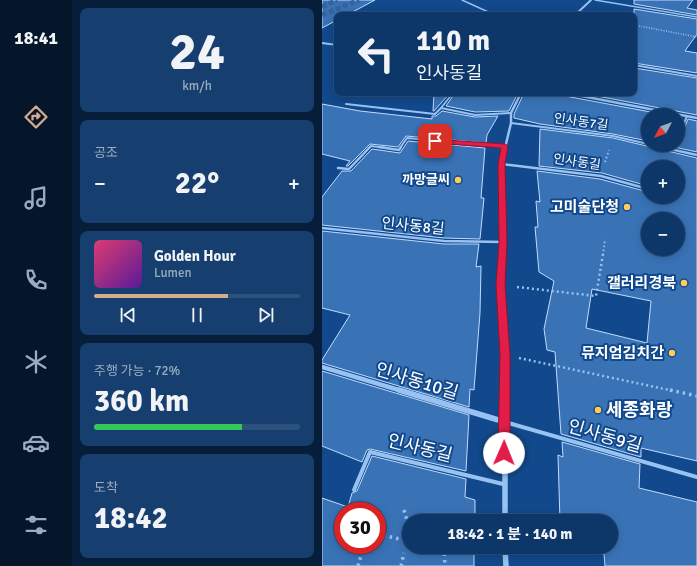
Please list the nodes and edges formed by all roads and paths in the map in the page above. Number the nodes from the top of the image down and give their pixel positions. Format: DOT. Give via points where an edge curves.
graph roads {
  1 [pos="462,0"];
  2 [pos="591,0"];
  3 [pos="595,0"];
  4 [pos="488,12"];
  5 [pos="578,12"];
  6 [pos="697,17"];
  7 [pos="637,26"];
  8 [pos="697,38"];
  9 [pos="322,43"];
  10 [pos="334,45"];
  11 [pos="637,65"];
  12 [pos="697,76"];
  13 [pos="451,96"];
  14 [pos="520,96"];
  15 [pos="582,96"];
  16 [pos="346,104"];
  17 [pos="441,108"];
  18 [pos="511,113"];
  19 [pos="687,116"];
  20 [pos="697,118"];
  21 [pos="685,121"];
  22 [pos="511,123"];
  23 [pos="613,136"];
  24 [pos="641,143"];
  25 [pos="505,146"];
  26 [pos="683,152"];
  27 [pos="697,155"];
  28 [pos="501,164"];
  29 [pos="338,168"];
  30 [pos="601,176"];
  31 [pos="641,187"];
  32 [pos="322,228"];
  33 [pos="605,239"];
  34 [pos="503,242"];
  35 [pos="501,285"];
  36 [pos="505,355"];
  37 [pos="322,367"];
  38 [pos="697,396"];
  39 [pos="505,422"];
  40 [pos="697,477"];
  41 [pos="504,484"];
  42 [pos="354,490"];
  43 [pos="404,510"];
  44 [pos="405,514"];
  45 [pos="505,514"];
  46 [pos="386,536"];
  47 [pos="402,539"];
  48 [pos="361,554"];
  49 [pos="404,554"];
  50 [pos="444,554"];
  51 [pos="505,554"];
  52 [pos="358,566"];
  53 [pos="401,566"];
  54 [pos="445,566"];
  55 [pos="506,566"];
  1 -- 4 [label="lane"];
  2 -- 5 [label="street"];
  3 -- 6 [label="lane"];
  7 -- 8 [label="path"];
  9 -- 10 [label="street"];
  11 -- 12 [label="lane"];
  13 -- 17 [label="lane"];
  14 -- 18 [label="street"];
  15 -- 19 [label="street"];
  16 -- 17 [label="lane" via="435,114"];
  17 -- 18 [label="lane" via="475,115"];
  18 -- 22 [label="street"];
  19 -- 20 [label="street"];
  19 -- 21 [label="lane"];
  22 -- 23 [label="lane, 인사동7길"];
  22 -- 25 [label="street"];
  23 -- 24 [label="lane, 인사동7길"];
  23 -- 30 [label="path"];
  25 -- 28 [label="street"];
  25 -- 29 [label="lane" via="407,138 400,150 371,146 349,168"];
  26 -- 27 [label="lane, 인사동7길"];
  28 -- 30 [label="lane, 인사동길"];
  28 -- 34 [label="street"];
  30 -- 31 [label="lane, 인사동길"];
  32 -- 34 [label="lane, 인사동8길" via="444,241"];
  33 -- 35 [label="path" via="596,296"];
  34 -- 35 [label="street"];
  35 -- 36 [label="street"];
  36 -- 38 [label="path"];
  36 -- 39 [label="street"];
  37 -- 39 [label="street, 인사동10길"];
  39 -- 40 [label="lane, 인사동9길"];
  39 -- 41 [label="street"];
  41 -- 42 [label="lane, 인사동길" via="370,452"];
  41 -- 45 [label="street"];
  43 -- 44 [label="path"];
  46 -- 47 [label="path"];
  48 -- 52 [label="path"];
  49 -- 53 [label="path"];
  50 -- 54 [label="path"];
  51 -- 55 [label="street"];
}
